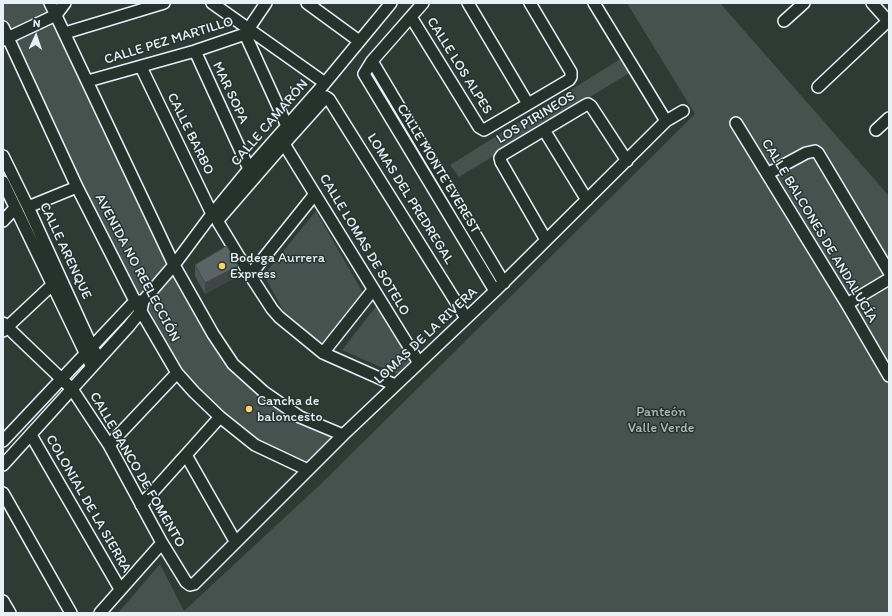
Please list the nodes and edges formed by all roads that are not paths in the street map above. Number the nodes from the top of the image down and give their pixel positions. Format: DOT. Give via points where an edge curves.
graph roads {
  1 [pos="50,3"];
  2 [pos="65,3"];
  3 [pos="164,3"];
  4 [pos="212,3"];
  5 [pos="266,3"];
  6 [pos="391,3"];
  7 [pos="423,3"];
  8 [pos="468,3"];
  9 [pos="530,3"];
  10 [pos="594,3"];
  11 [pos="804,3"];
  12 [pos="872,3"];
  13 [pos="309,4"];
  14 [pos="56,15"];
  15 [pos="411,17"];
  16 [pos="784,21"];
  17 [pos="889,21"];
  18 [pos="3,27"];
  19 [pos="246,31"];
  20 [pos="65,33"];
  21 [pos="6,38"];
  22 [pos="359,41"];
  23 [pos="195,51"];
  24 [pos="372,61"];
  25 [pos="140,67"];
  26 [pos="88,81"];
  27 [pos="325,83"];
  28 [pos="818,86"];
  29 [pos="528,104"];
  30 [pos="684,111"];
  31 [pos="889,118"];
  32 [pos="666,121"];
  33 [pos="736,123"];
  34 [pos="287,126"];
  35 [pos="544,130"];
  36 [pos="876,130"];
  37 [pos="284,144"];
  38 [pos="3,156"];
  39 [pos="627,161"];
  40 [pos="249,169"];
  41 [pos="767,174"];
  42 [pos="3,182"];
  43 [pos="77,187"];
  44 [pos="315,194"];
  45 [pos="588,200"];
  46 [pos="28,207"];
  47 [pos="16,208"];
  48 [pos="215,218"];
  49 [pos="3,221"];
  50 [pos="546,240"];
  51 [pos="174,265"];
  52 [pos="889,272"];
  53 [pos="250,275"];
  54 [pos="889,279"];
  55 [pos="504,283"];
  56 [pos="52,285"];
  57 [pos="373,290"];
  58 [pos="495,291"];
  59 [pos="140,304"];
  60 [pos="847,304"];
  61 [pos="466,318"];
  62 [pos="4,327"];
  63 [pos="88,351"];
  64 [pos="323,352"];
  65 [pos="99,359"];
  66 [pos="419,363"];
  67 [pos="92,367"];
  68 [pos="177,373"];
  69 [pos="889,376"];
  70 [pos="62,379"];
  71 [pos="395,385"];
  72 [pos="72,389"];
  73 [pos="220,417"];
  74 [pos="31,434"];
  75 [pos="343,435"];
  76 [pos="3,441"];
  77 [pos="108,445"];
  78 [pos="186,455"];
  79 [pos="3,465"];
  80 [pos="308,470"];
  81 [pos="3,493"];
  82 [pos="141,505"];
  83 [pos="236,541"];
  84 [pos="162,543"];
  85 [pos="190,585"];
  86 [pos="120,589"];
  87 [pos="3,601"];
  88 [pos="10,613"];
  89 [pos="71,613"];
  90 [pos="100,613"];
  1 -- 14 [label="street"];
  2 -- 14 [label="street"];
  3 -- 20 [label="street"];
  4 -- 19 [label="street"];
  5 -- 19 [label="street, CALLE PEZ MARTILLO"];
  6 -- 22 [label="street, CALLE CAMARÓN"];
  7 -- 15 [label="street, CALLE MONTE EVEREST"];
  8 -- 29 [label="street"];
  9 -- 29 [label="street" via="571,72 571,77"];
  10 -- 32 [label="street"];
  11 -- 16 [label="street"];
  12 -- 17 [label="street"];
  13 -- 22 [label="street"];
  14 -- 20 [label="street"];
  14 -- 21 [label="street"];
  15 -- 24 [label="street, CALLE MONTE EVEREST"];
  15 -- 29 [label="street, CALLE LOS ALPES" via="479,127 484,130"];
  17 -- 28 [label="street"];
  18 -- 21 [label="street, AVENIDA NO REELECCIÓN"];
  19 -- 23 [label="street, CALLE PEZ MARTILLO"];
  19 -- 27 [label="street"];
  19 -- 34 [label="street"];
  20 -- 26 [label="street"];
  21 -- 43 [label="street, AVENIDA NO REELECCIÓN"];
  22 -- 27 [label="street, CALLE CAMARÓN"];
  23 -- 25 [label="street, CALLE PEZ MARTILLO"];
  23 -- 40 [label="street, MAR SOPA"];
  24 -- 55 [label="street, CALLE MONTE EVEREST"];
  24 -- 58 [label="street, CALLE MONTE EVEREST" via="365,71 365,77"];
  25 -- 26 [label="street, CALLE PEZ MARTILLO"];
  25 -- 48 [label="street, CALLE BARBO"];
  26 -- 51 [label="street"];
  27 -- 34 [label="street, CALLE CAMARÓN"];
  30 -- 32 [label="street, LOMAS DE LA RIVERA"];
  31 -- 36 [label="street"];
  32 -- 39 [label="street, LOMAS DE LA RIVERA"];
  33 -- 41 [label="street, CALLE BALCONES DE ANDALUCÍA"];
  34 -- 40 [label="street, CALLE CAMARÓN"];
  35 -- 39 [label="street, LOS PIRINEOS" via="588,104"];
  35 -- 45 [label="street"];
  35 -- 50 [label="street, LOS PIRINEOS" via="500,158"];
  37 -- 44 [label="street, CALLE LOMAS DE SOTELO"];
  37 -- 48 [label="street" via="219,219"];
  37 -- 61 [label="street, LOMAS DEL PREDREGAL" via="326,98 329,99"];
  38 -- 46 [label="street, CALLE ARENQUE"];
  39 -- 45 [label="street, LOMAS DE LA RIVERA"];
  40 -- 48 [label="street, CALLE CAMARÓN"];
  41 -- 52 [label="street" via="806,153 815,151"];
  41 -- 60 [label="street, CALLE BALCONES DE ANDALUCÍA"];
  42 -- 47 [label="street, CALLE ARENQUE"];
  43 -- 46 [label="street"];
  43 -- 59 [label="street, AVENIDA NO REELECCIÓN"];
  44 -- 53 [label="street"];
  44 -- 57 [label="street, CALLE LOMAS DE SOTELO"];
  45 -- 50 [label="street, LOMAS DE LA RIVERA"];
  46 -- 63 [label="street, CALLE ARENQUE"];
  47 -- 49 [label="street"];
  47 -- 56 [label="street, CALLE ARENQUE"];
  48 -- 51 [label="street, CALLE CAMARÓN"];
  48 -- 53 [label="street, CALLE BARBO"];
  50 -- 55 [label="street, LOMAS DE LA RIVERA"];
  51 -- 59 [label="street, CALLE CAMARÓN"];
  51 -- 75 [label="street" via="233,364 264,392 300,417"];
  53 -- 64 [label="street, CALLE BARBO" via="272,310"];
  54 -- 60 [label="street"];
  55 -- 58 [label="street, LOMAS DE LA RIVERA"];
  56 -- 62 [label="street"];
  56 -- 63 [label="street, CALLE ARENQUE"];
  57 -- 64 [label="street"];
  57 -- 66 [label="street, CALLE LOMAS DE SOTELO"];
  58 -- 61 [label="street, LOMAS DE LA RIVERA"];
  59 -- 63 [label="street"];
  59 -- 65 [label="street"];
  59 -- 68 [label="street, AVENIDA NO REELECCIÓN"];
  60 -- 69 [label="street, CALLE BALCONES DE ANDALUCÍA"];
  61 -- 66 [label="street, LOMAS DE LA RIVERA"];
  62 -- 70 [label="street, CALLE BANCO DE FOMENTO"];
  63 -- 65 [label="street, CALLE ARENQUE"];
  63 -- 67 [label="street, CALLE ARENQUE"];
  63 -- 70 [label="street"];
  64 -- 71 [label="street, CALLE BARBO"];
  65 -- 67 [label="street"];
  66 -- 71 [label="street, LOMAS DE LA RIVERA"];
  67 -- 72 [label="street"];
  68 -- 73 [label="street, AVENIDA NO REELECCIÓN"];
  68 -- 77 [label="street"];
  70 -- 72 [label="street, CALLE BANCO DE FOMENTO"];
  70 -- 76 [label="street"];
  71 -- 75 [label="street, LOMAS DE LA RIVERA"];
  72 -- 74 [label="street"];
  72 -- 77 [label="street, CALLE BANCO DE FOMENTO"];
  73 -- 78 [label="street"];
  73 -- 80 [label="street, AVENIDA NO REELECCIÓN" via="255,445"];
  74 -- 79 [label="street"];
  74 -- 86 [label="street, COLONIAL DE LA SIERRA"];
  75 -- 80 [label="street, LOMAS DE LA RIVERA"];
  77 -- 82 [label="street, CALLE BANCO DE FOMENTO"];
  78 -- 82 [label="street"];
  78 -- 83 [label="street"];
  80 -- 83 [label="street, LOMAS DE LA RIVERA"];
  81 -- 89 [label="street"];
  82 -- 84 [label="street, CALLE BANCO DE FOMENTO"];
  83 -- 85 [label="street, LOMAS DE LA RIVERA" via="194,584"];
  84 -- 85 [label="street, CALLE BANCO DE FOMENTO"];
  84 -- 86 [label="street"];
  86 -- 90 [label="street"];
  87 -- 88 [label="street"];
}
